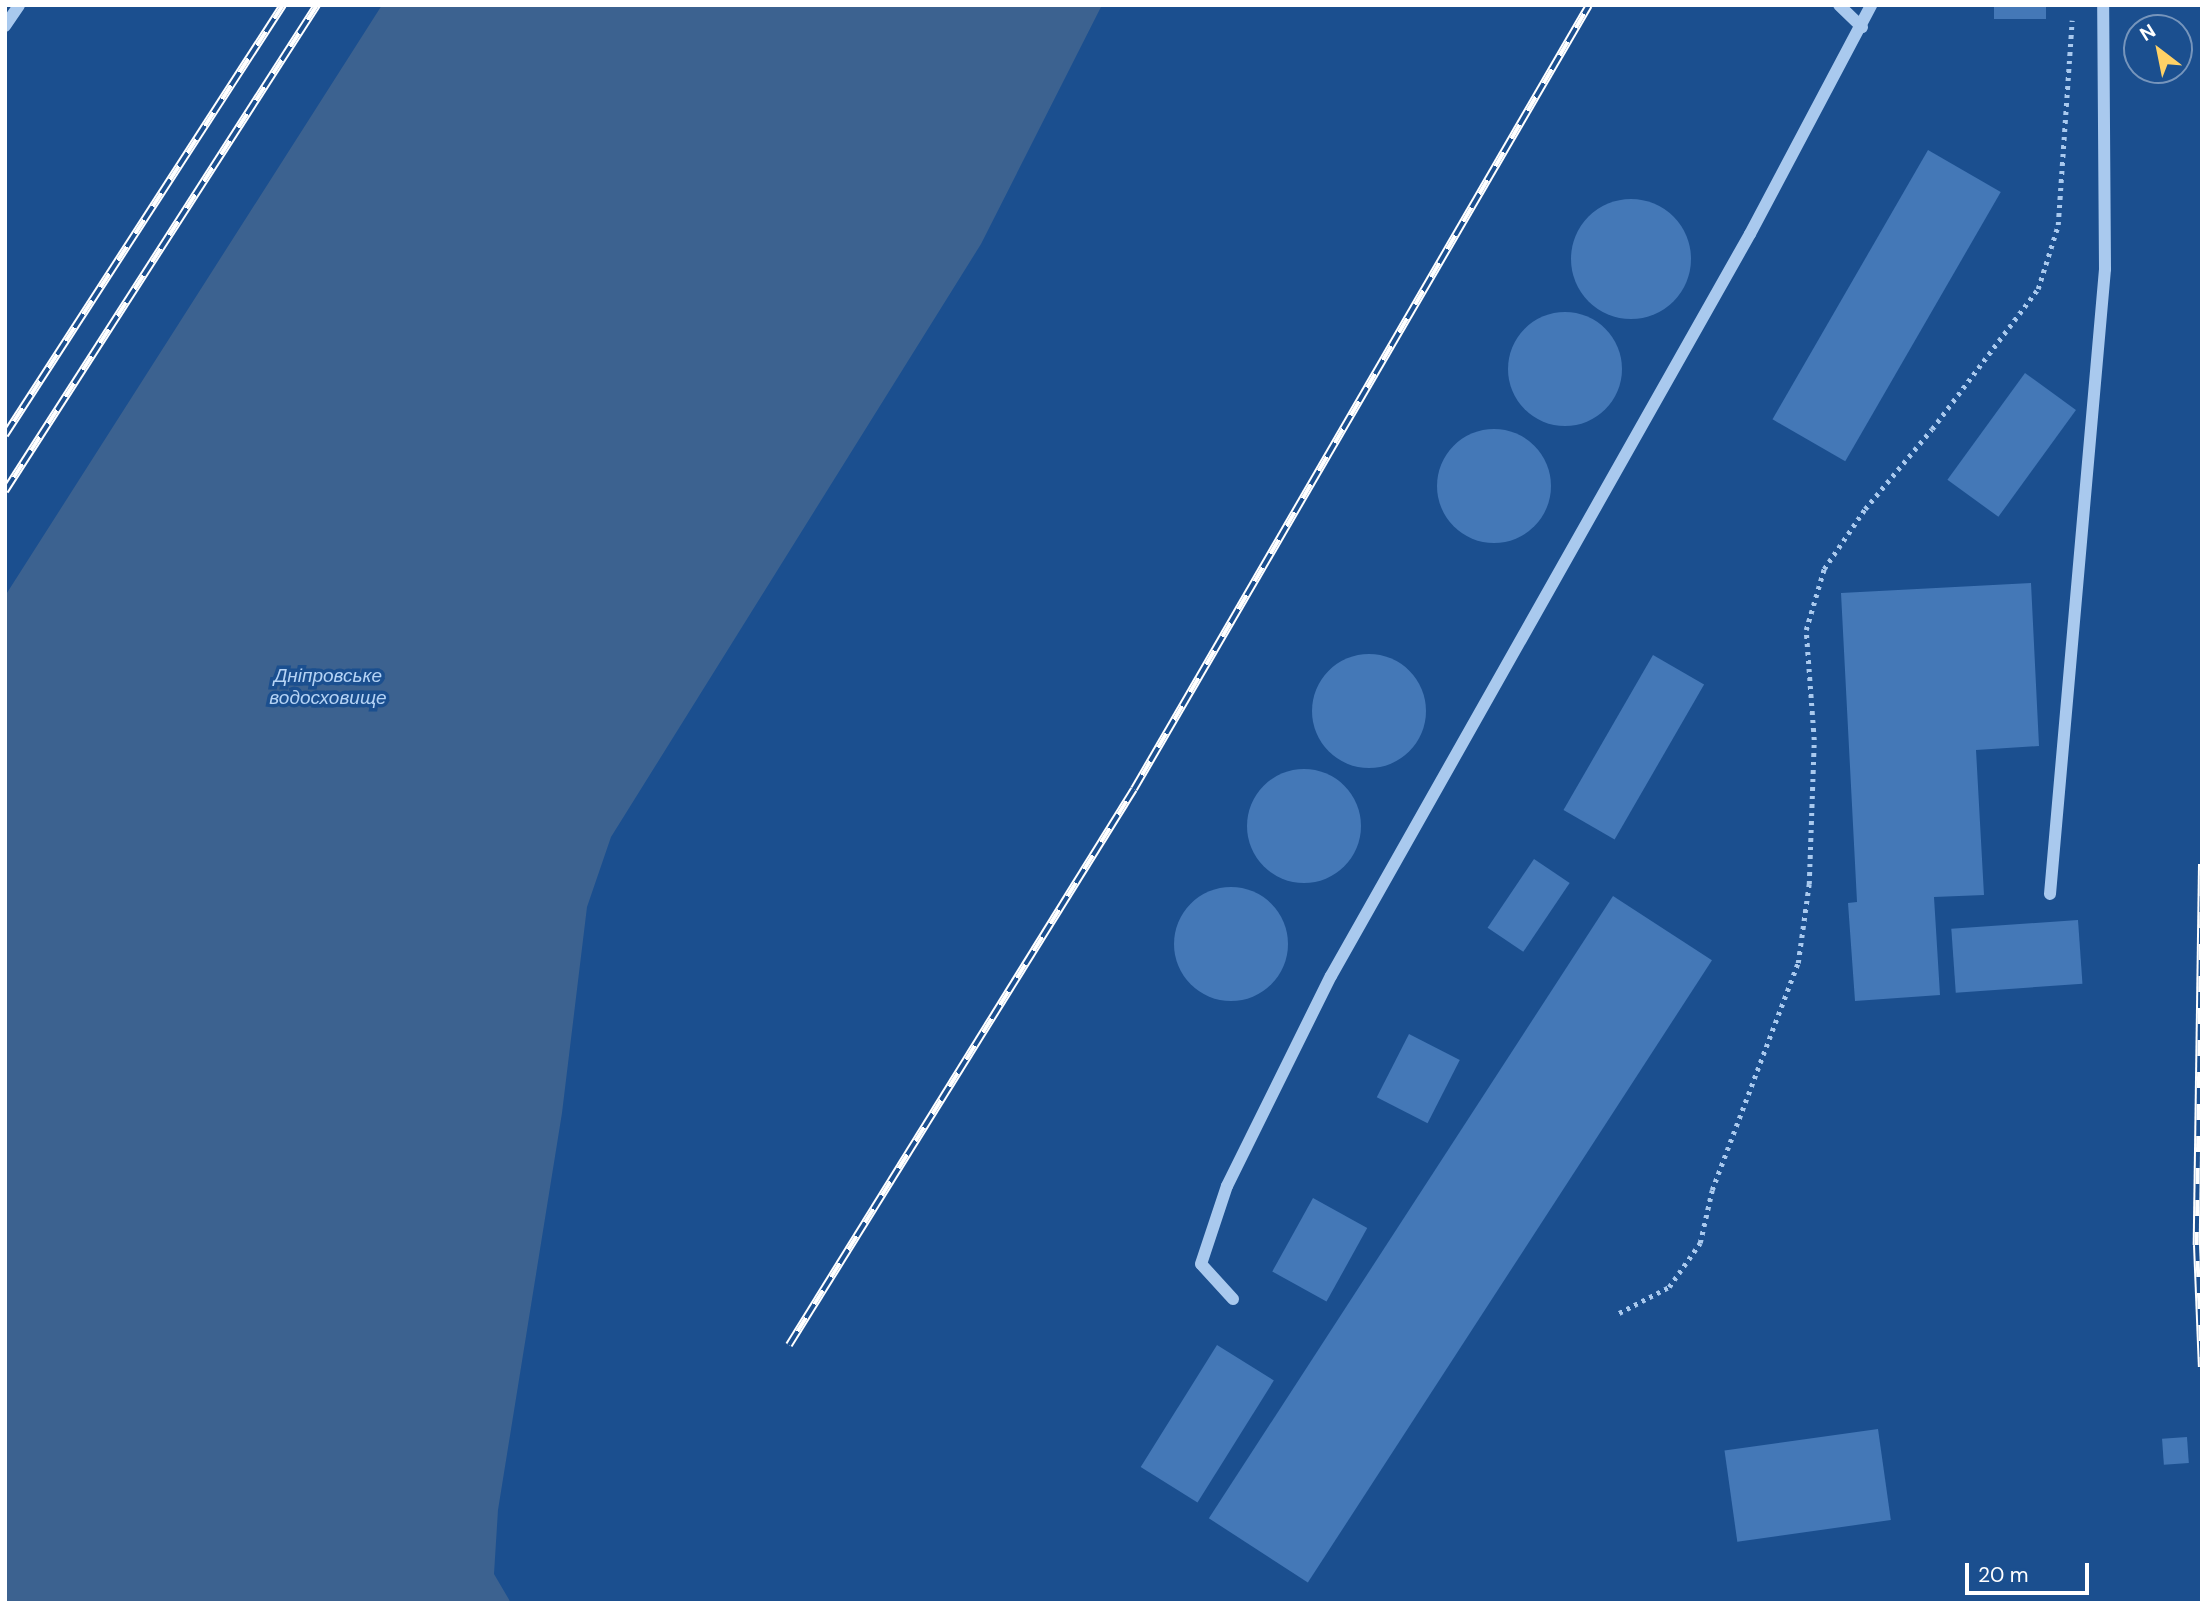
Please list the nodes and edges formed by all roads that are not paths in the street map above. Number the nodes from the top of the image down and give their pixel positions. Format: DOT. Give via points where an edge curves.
graph roads {
  1 [pos="19,5"];
  2 [pos="1839,5"];
  3 [pos="1871,5"];
  4 [pos="2103,5"];
  5 [pos="5,26"];
  6 [pos="1862,27"];
  7 [pos="2050,894"];
  8 [pos="1233,1298"];
  1 -- 5 [label="lane"];
  2 -- 6 [label="lane"];
  3 -- 6 [label="lane"];
  4 -- 7 [label="lane" via="2105,269"];
  6 -- 8 [label="lane" via="1331,976 1227,1186 1200,1264"];
}
